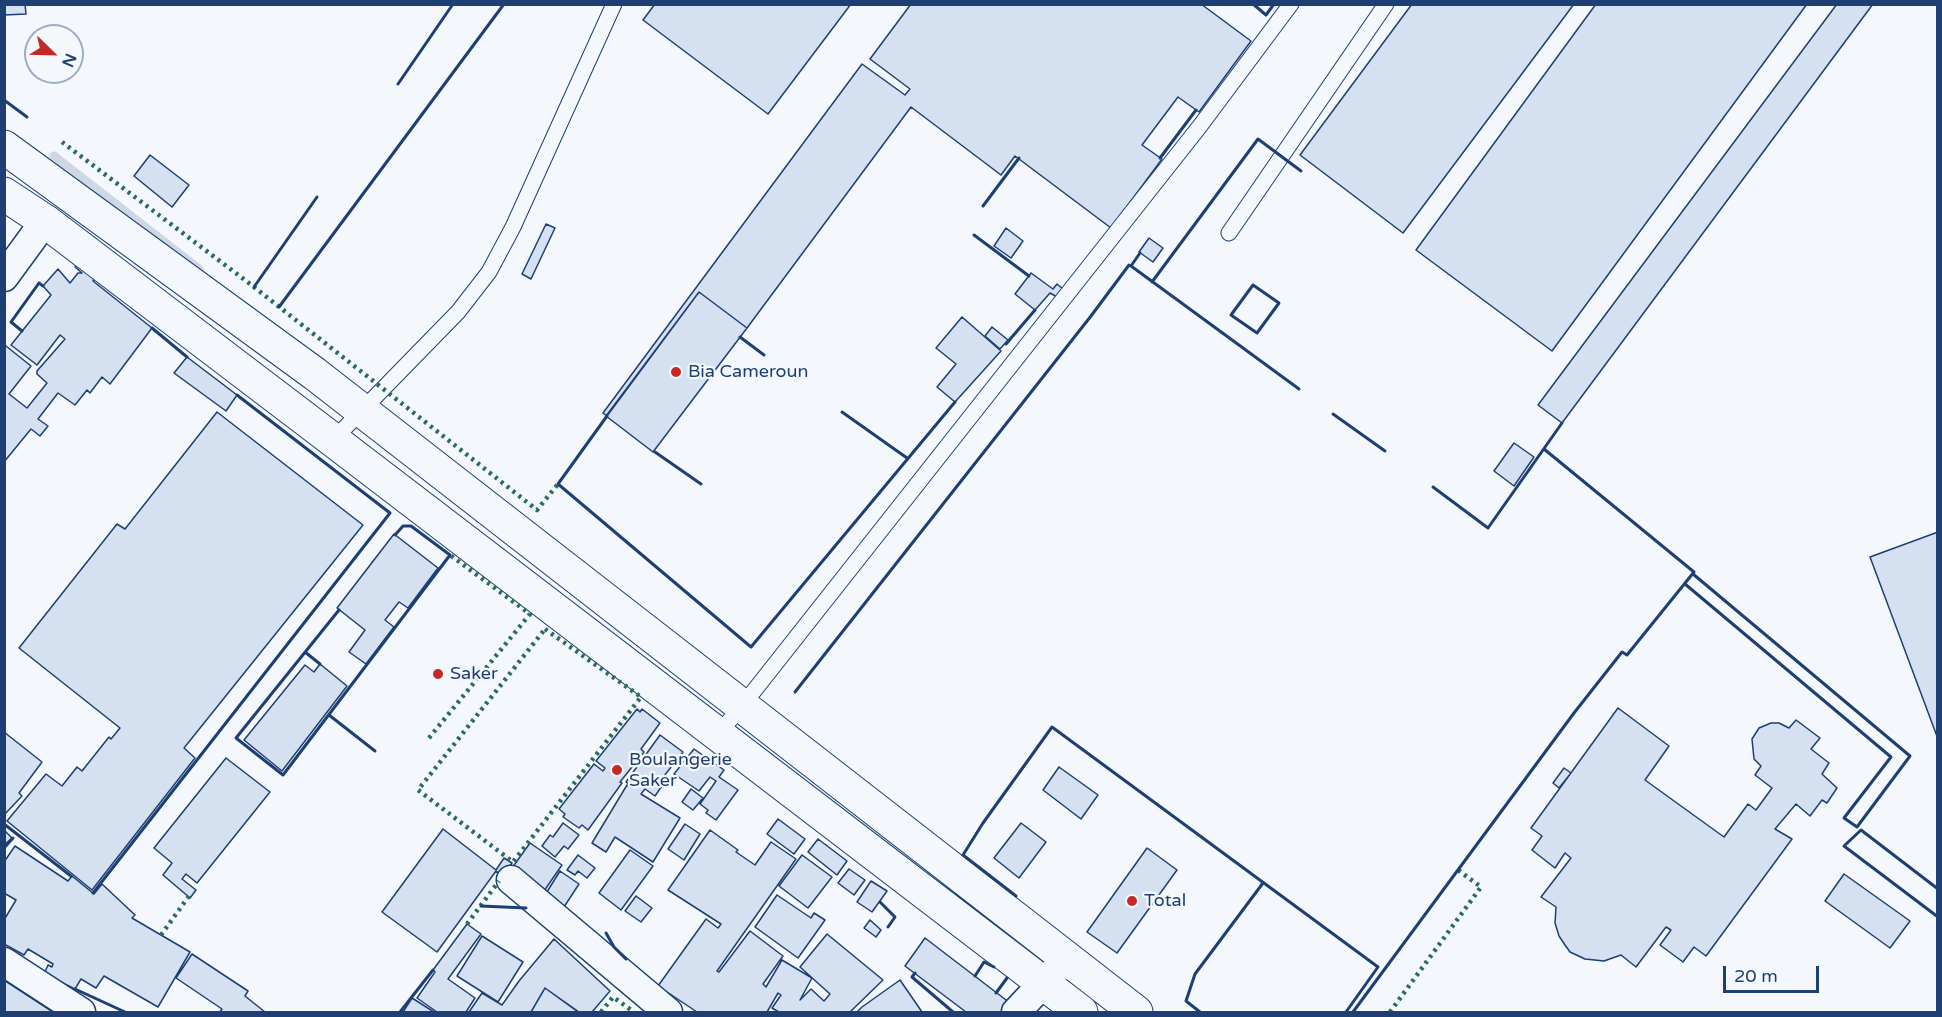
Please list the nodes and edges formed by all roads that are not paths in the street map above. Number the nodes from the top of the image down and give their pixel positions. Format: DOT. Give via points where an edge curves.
graph roads {
  1 [pos="614,4"];
  2 [pos="1291,4"];
  3 [pos="1386,4"];
  4 [pos="4,147"];
  5 [pos="4,194"];
  6 [pos="45,221"];
  7 [pos="1229,233"];
  8 [pos="4,277"];
  9 [pos="362,410"];
  10 [pos="333,440"];
  11 [pos="742,706"];
  12 [pos="718,734"];
  13 [pos="511,880"];
  14 [pos="1067,958"];
  15 [pos="4,962"];
  16 [pos="1044,984"];
  17 [pos="81,1012"];
  18 [pos="668,1012"];
  19 [pos="1016,1012"];
  20 [pos="1081,1012"];
  21 [pos="1136,1012"];
  1 -- 9 [label="lane" via="489,272 458,312"];
  2 -- 11 [label="lane" via="1200,126"];
  3 -- 7 [label="lane"];
  4 -- 9 [label="main road"];
  5 -- 6 [label="main road"];
  6 -- 8 [label="street"];
  6 -- 10 [label="main road"];
  9 -- 10 [label="lane"];
  9 -- 11 [label="main road"];
  10 -- 12 [label="main road"];
  11 -- 12 [label="lane"];
  11 -- 14 [label="main road"];
  12 -- 16 [label="main road"];
  13 -- 18 [label="street"];
  14 -- 16 [label="street"];
  14 -- 21 [label="main road"];
  15 -- 17 [label="street"];
  16 -- 19 [label="street"];
  16 -- 20 [label="main road"];
}
